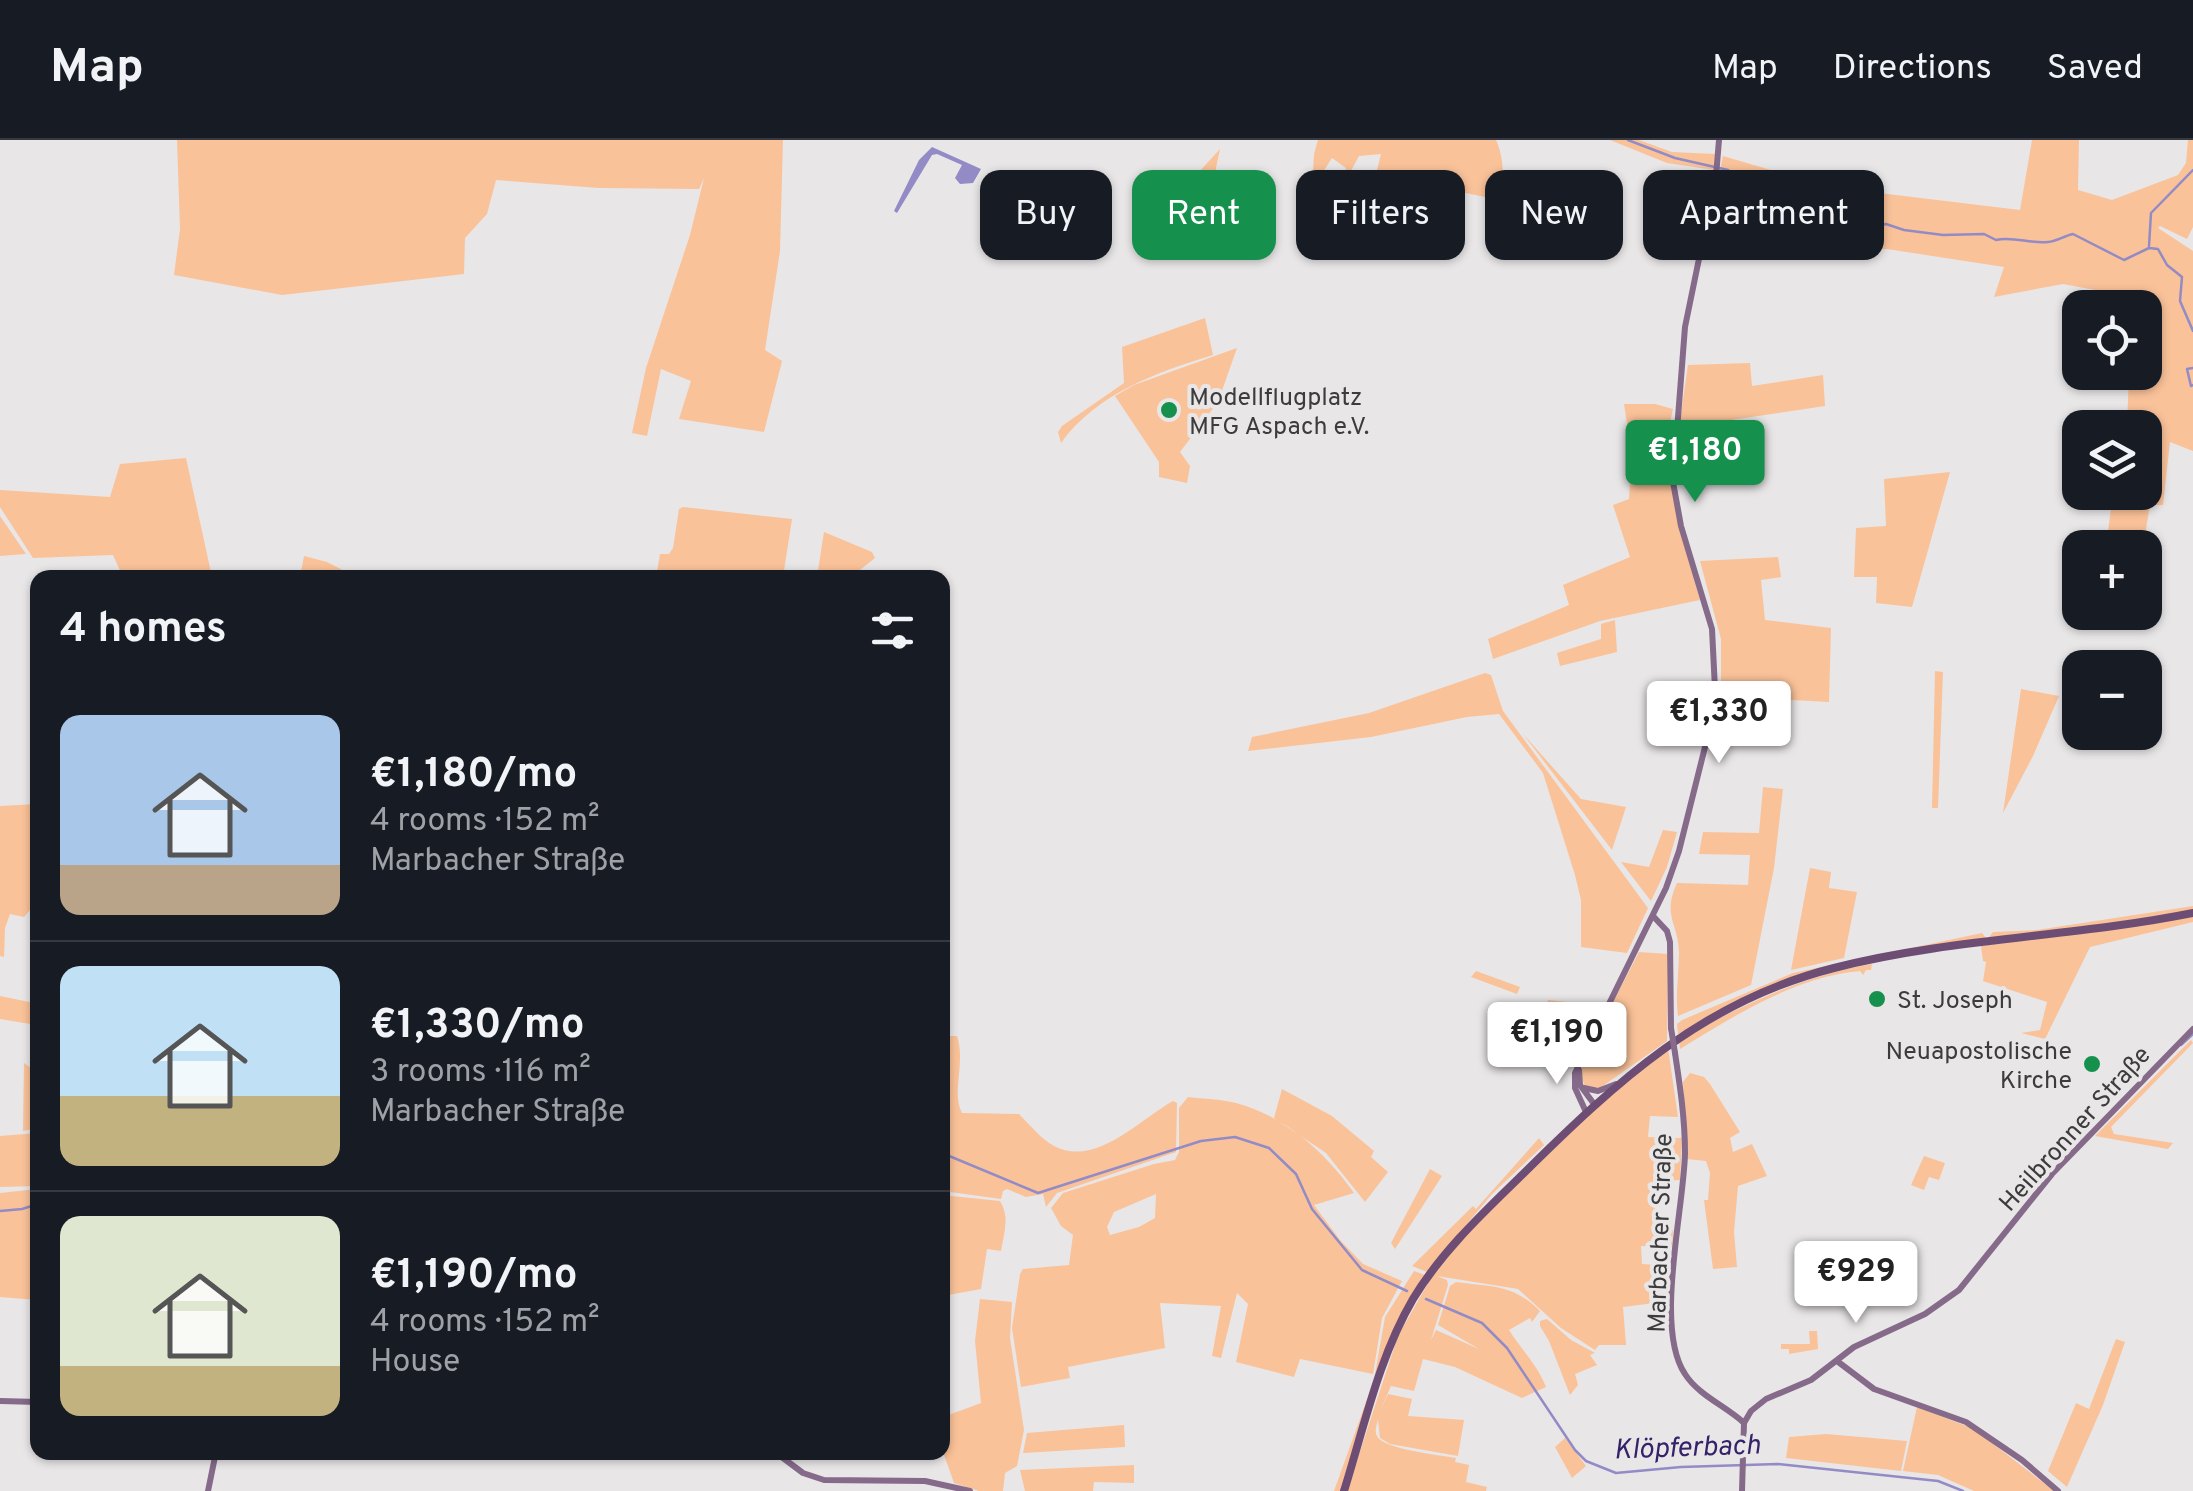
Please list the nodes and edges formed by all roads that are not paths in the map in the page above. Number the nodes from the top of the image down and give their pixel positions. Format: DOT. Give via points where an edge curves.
graph roads {
  1 [pos="1719,140"];
  2 [pos="2193,913"];
  3 [pos="1653,916"];
  4 [pos="2193,1029"];
  5 [pos="1580,1064"];
  6 [pos="1580,1084"];
  7 [pos="1616,1084"];
  8 [pos="1594,1104"];
  9 [pos="1586,1112"];
  10 [pos="1837,1361"];
  11 [pos="0,1401"];
  12 [pos="30,1402"];
  13 [pos="1744,1423"];
  14 [pos="214,1460"];
  15 [pos="786,1460"];
  16 [pos="208,1491"];
  17 [pos="970,1491"];
  18 [pos="1344,1491"];
  19 [pos="1742,1491"];
  20 [pos="2058,1491"];
  1 -- 3 [label="street" via="1685,327 1673,482 1709,615 1715,689 1679,851"];
  2 -- 7 [label="main road" via="1816,973 1731,1007"];
  3 -- 5 [label="street"];
  3 -- 13 [label="street, Marbacher Straße, bridge" via="1670,942 1671,1028 1685,1153 1673,1273 1675,1348 1692,1383"];
  4 -- 10 [label="street, Heilbronner Straße" via="2052,1174 1959,1290"];
  5 -- 6 [label="street"];
  5 -- 9 [label="street" via="1574,1082"];
  6 -- 7 [label="street" via="1595,1091"];
  6 -- 8 [label="street"];
  7 -- 8 [label="main road"];
  8 -- 9 [label="main road"];
  9 -- 18 [label="main road" via="1454,1243 1422,1285 1390,1350"];
  10 -- 13 [label="street, Heilbronner Straße" via="1766,1399"];
  10 -- 20 [label="street" via="1882,1393 1966,1422"];
  11 -- 12 [label="street"];
  13 -- 19 [label="street"];
  14 -- 16 [label="street"];
  15 -- 17 [label="street" via="824,1480 925,1481"];
}
